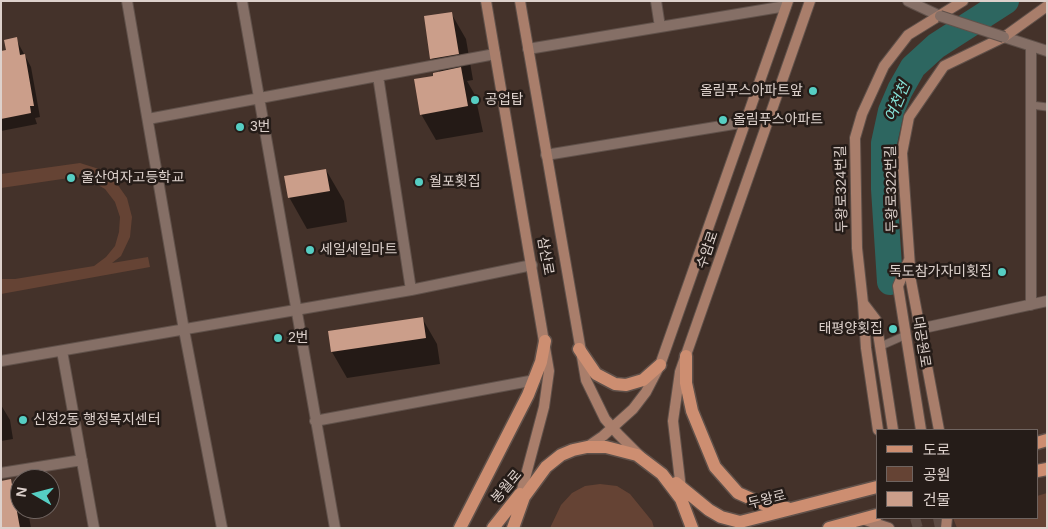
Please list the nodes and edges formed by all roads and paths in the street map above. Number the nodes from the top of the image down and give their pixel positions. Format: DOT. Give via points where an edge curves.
graph roads {
  1 [pos="127,1"];
  2 [pos="242,1"];
  3 [pos="486,1"];
  4 [pos="520,1"];
  5 [pos="656,1"];
  6 [pos="810,1"];
  7 [pos="908,1"];
  8 [pos="963,1"];
  9 [pos="787,4"];
  10 [pos="1047,6"];
  11 [pos="940,16"];
  12 [pos="660,27"];
  13 [pos="1004,37"];
  14 [pos="1031,46"];
  15 [pos="528,49"];
  16 [pos="1047,51"];
  17 [pos="496,54"];
  18 [pos="378,76"];
  19 [pos="259,100"];
  20 [pos="1031,105"];
  21 [pos="1047,107"];
  22 [pos="148,119"];
  23 [pos="746,122"];
  24 [pos="546,155"];
  25 [pos="909,260"];
  26 [pos="532,266"];
  27 [pos="410,290"];
  28 [pos="1047,301"];
  29 [pos="862,303"];
  30 [pos="1031,305"];
  31 [pos="296,310"];
  32 [pos="919,329"];
  33 [pos="184,330"];
  34 [pos="906,335"];
  35 [pos="545,341"];
  36 [pos="880,346"];
  37 [pos="579,349"];
  38 [pos="62,351"];
  39 [pos="686,356"];
  40 [pos="1,361"];
  41 [pos="660,365"];
  42 [pos="535,380"];
  43 [pos="315,421"];
  44 [pos="612,429"];
  45 [pos="878,429"];
  46 [pos="894,429"];
  47 [pos="921,429"];
  48 [pos="939,429"];
  49 [pos="587,447"];
  50 [pos="82,460"];
  51 [pos="650,464"];
  52 [pos="546,467"];
  53 [pos="1,473"];
  54 [pos="876,487"];
  55 [pos="680,488"];
  56 [pos="522,491"];
  57 [pos="797,508"];
  58 [pos="517,513"];
  59 [pos="688,514"];
  60 [pos="876,516"];
  61 [pos="862,519"];
  62 [pos="94,528"];
  63 [pos="222,528"];
  64 [pos="335,528"];
  65 [pos="460,528"];
  66 [pos="493,528"];
  67 [pos="513,528"];
  68 [pos="692,528"];
  69 [pos="830,528"];
  70 [pos="889,528"];
  71 [pos="939,528"];
  72 [pos="946,528"];
  1 -- 22 [label="street"];
  2 -- 19 [label="street"];
  3 -- 17 [label="main road, 삼산로"];
  4 -- 15 [label="main road, 삼산로"];
  5 -- 12 [label="street"];
  6 -- 39 [label="main road, 수암로"];
  7 -- 11 [label="street"];
  8 -- 11 [label="main road, 두왕로324번길"];
  9 -- 12 [label="street"];
  9 -- 23 [label="main road, 수암로"];
  10 -- 13 [label="main road, 두왕로322번길"];
  11 -- 13 [label="street, bridge"];
  11 -- 29 [label="main road, 두왕로324번길" via="908,36 884,66 855,138 857,248"];
  12 -- 15 [label="street"];
  13 -- 14 [label="street"];
  13 -- 25 [label="main road, 두왕로322번길" via="944,66 909,117 902,153"];
  14 -- 16 [label="street"];
  14 -- 20 [label="street"];
  15 -- 24 [label="main road, 삼산로"];
  17 -- 18 [label="street"];
  17 -- 26 [label="main road, 삼산로"];
  18 -- 19 [label="street"];
  18 -- 27 [label="street"];
  19 -- 22 [label="street"];
  19 -- 31 [label="street"];
  20 -- 21 [label="lane"];
  20 -- 30 [label="street"];
  22 -- 33 [label="street"];
  23 -- 24 [label="street"];
  23 -- 41 [label="main road, 수암로"];
  24 -- 37 [label="main road, 삼산로"];
  25 -- 32 [label="main road, 두왕로322번길"];
  25 -- 34 [label="main road, 대공원로" via="898,286"];
  26 -- 27 [label="street"];
  26 -- 35 [label="main road, 삼산로"];
  27 -- 31 [label="street"];
  28 -- 30 [label="street"];
  29 -- 36 [label="main road" via="876,320"];
  29 -- 45 [label="main road, 두왕로324번길"];
  30 -- 32 [label="street"];
  31 -- 33 [label="street"];
  31 -- 43 [label="street"];
  32 -- 48 [label="main road, 두왕로322번길"];
  33 -- 38 [label="street"];
  33 -- 63 [label="street"];
  34 -- 36 [label="lane"];
  34 -- 47 [label="main road, 대공원로"];
  35 -- 42 [label="main road"];
  35 -- 56 [label="main road, 삼산로" via="548,387"];
  36 -- 46 [label="main road"];
  37 -- 41 [label="main road" via="596,374 615,384 626,385 643,380"];
  37 -- 44 [label="main road, 삼산로" via="591,392"];
  38 -- 40 [label="street"];
  38 -- 50 [label="street"];
  39 -- 55 [label="main road, 수암로" via="676,388 673,421"];
  39 -- 57 [label="main road" via="686,383 692,411 707,450 726,481 750,500"];
  41 -- 44 [label="main road, 수암로" via="646,392"];
  42 -- 43 [label="street"];
  42 -- 65 [label="main road"];
  43 -- 64 [label="street"];
  44 -- 49 [label="main road, 수암로"];
  44 -- 51 [label="main road, 삼산로"];
  49 -- 51 [label="main road" via="623,450"];
  49 -- 52 [label="main road" via="561,455"];
  50 -- 53 [label="street"];
  50 -- 62 [label="street"];
  51 -- 55 [label="main road, 두왕로"];
  51 -- 59 [label="main road" via="673,487"];
  52 -- 56 [label="main road, 봉월로"];
  52 -- 58 [label="main road" via="533,482"];
  54 -- 57 [label="main road, 두왕로"];
  55 -- 57 [label="main road, 두왕로" via="709,510 731,520 749,520"];
  55 -- 59 [label="main road, 수암로"];
  56 -- 58 [label="main road, 삼산로"];
  56 -- 66 [label="main road, 봉월로"];
  58 -- 67 [label="main road"];
  59 -- 68 [label="main road"];
  60 -- 61 [label="main road"];
  61 -- 69 [label="main road"];
  61 -- 70 [label="main road"];
  71 -- 72 [label="main road"];
}
